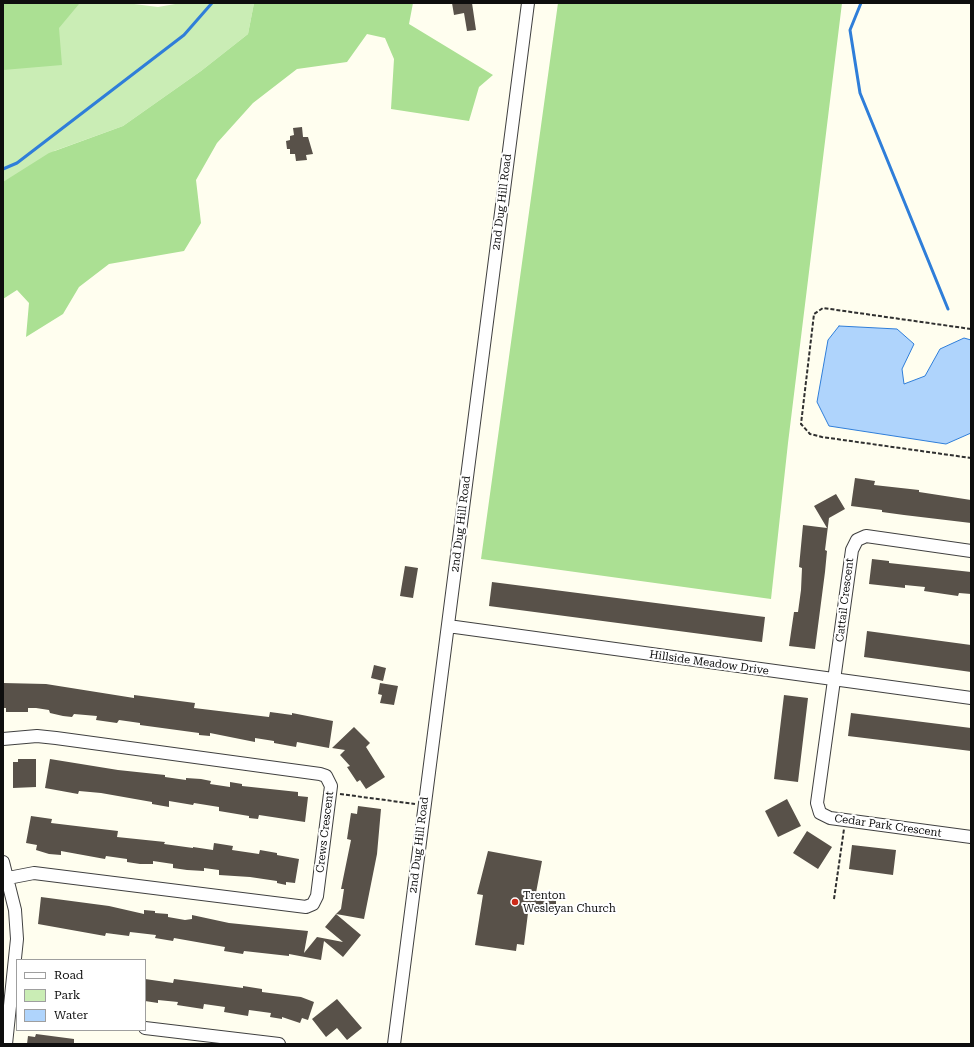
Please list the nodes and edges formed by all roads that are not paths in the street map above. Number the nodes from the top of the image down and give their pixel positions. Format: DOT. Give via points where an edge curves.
graph roads {
  1 [pos="528,3"];
  2 [pos="971,551"];
  3 [pos="448,626"];
  4 [pos="835,681"];
  5 [pos="971,698"];
  6 [pos="3,739"];
  7 [pos="971,837"];
  8 [pos="3,862"];
  9 [pos="5,878"];
  10 [pos="16,959"];
  11 [pos="16,963"];
  12 [pos="14,1012"];
  13 [pos="146,1028"];
  14 [pos="6,1044"];
  15 [pos="279,1044"];
  16 [pos="394,1044"];
  1 -- 3 [label="street, 2nd Dug Hill Road"];
  2 -- 4 [label="street, Cattail Crescent" via="866,536 857,540 852,550"];
  3 -- 4 [label="street, Hillside Meadow Drive"];
  3 -- 16 [label="street, 2nd Dug Hill Road"];
  4 -- 5 [label="street, Hillside Meadow Drive"];
  4 -- 7 [label="street, Cedar Park Crescent" via="817,803 820,813 830,818"];
  6 -- 9 [label="street, Crews Crescent" via="56,738 320,774 330,780 331,792 317,896 314,904 306,907 34,873"];
  8 -- 9 [label="street"];
  9 -- 10 [label="street" via="15,910"];
  11 -- 12 [label="street"];
  12 -- 14 [label="street"];
  13 -- 15 [label="street"];
}
